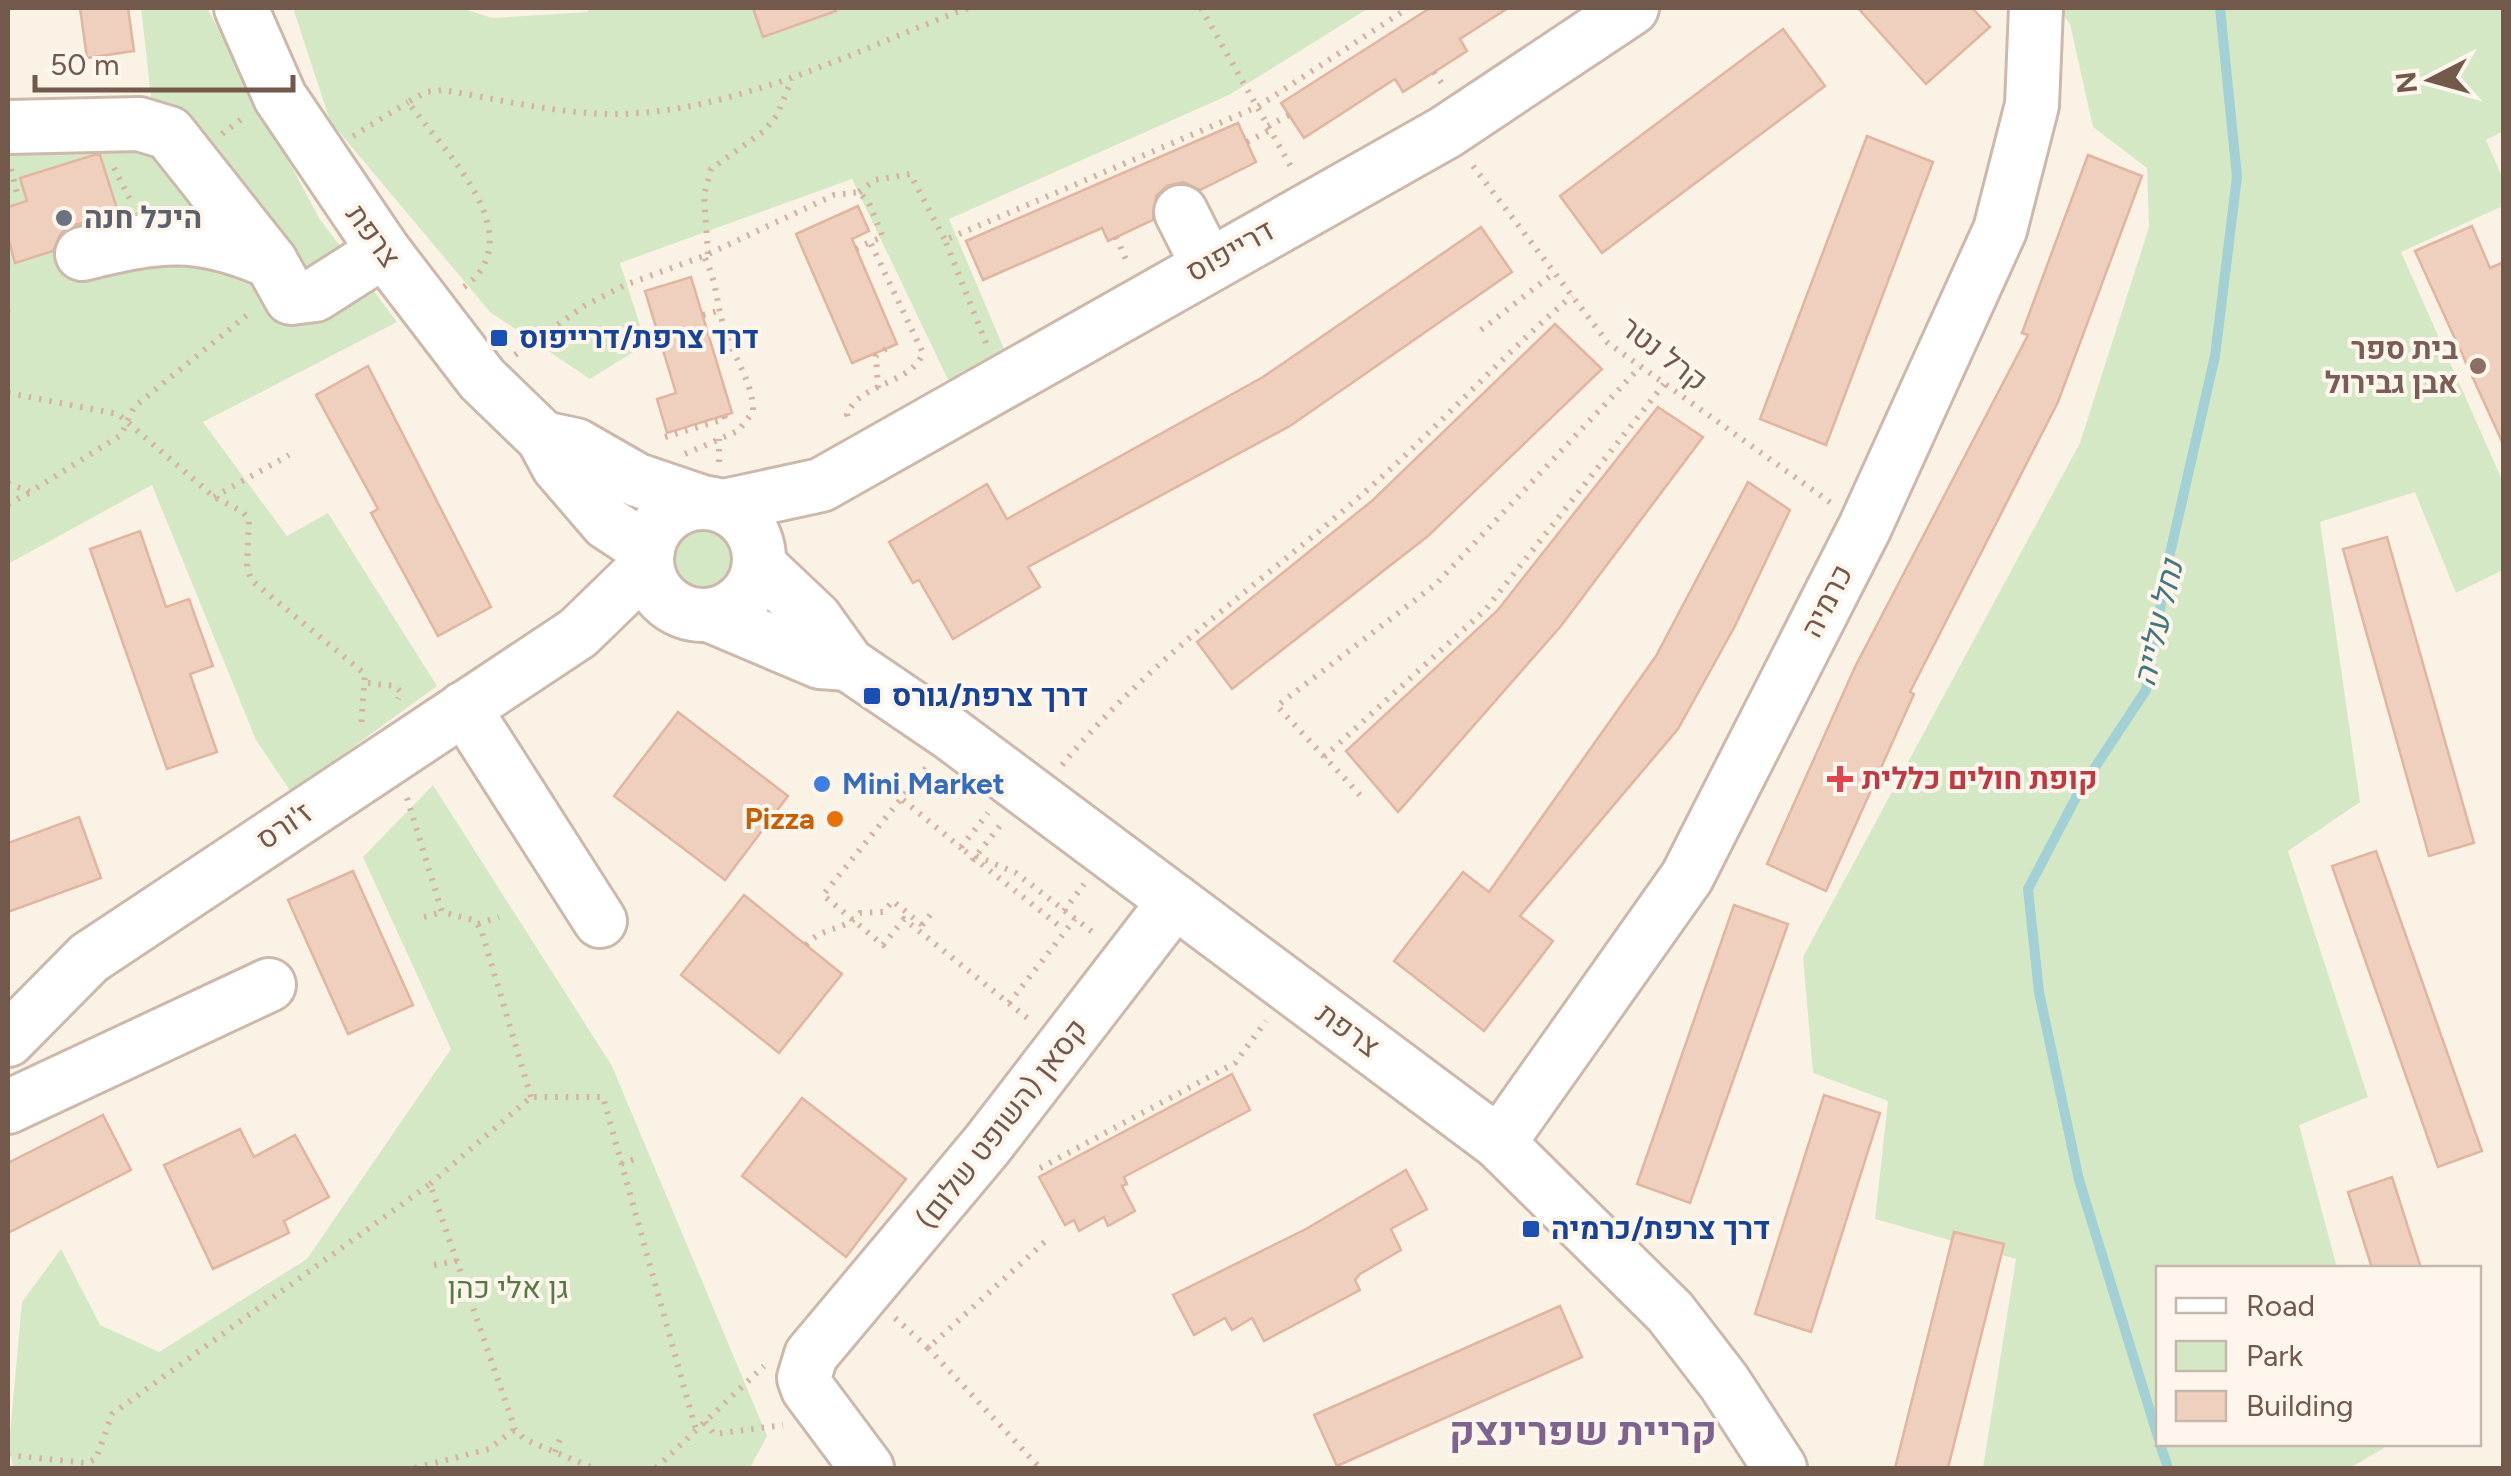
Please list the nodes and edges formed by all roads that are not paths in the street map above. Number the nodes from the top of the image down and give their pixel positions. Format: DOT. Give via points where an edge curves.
graph roads {
  1 [pos="241,8"];
  2 [pos="1632,8"];
  3 [pos="2036,8"];
  4 [pos="8,126"];
  5 [pos="1180,212"];
  6 [pos="384,252"];
  7 [pos="82,254"];
  8 [pos="1207,264"];
  9 [pos="281,280"];
  10 [pos="544,438"];
  11 [pos="707,483"];
  12 [pos="821,485"];
  13 [pos="759,555"];
  14 [pos="648,558"];
  15 [pos="700,614"];
  16 [pos="578,634"];
  17 [pos="848,664"];
  18 [pos="464,708"];
  19 [pos="1175,901"];
  20 [pos="600,921"];
  21 [pos="269,986"];
  22 [pos="8,1040"];
  23 [pos="8,1107"];
  24 [pos="1499,1144"];
  25 [pos="868,1468"];
  26 [pos="1780,1468"];
  1 -- 6 [label="street, צרפת" via="280,97"];
  2 -- 8 [label="street, דרייפוס" via="1465,120"];
  3 -- 24 [label="street, כרמיה" via="2032,105 2000,230 1865,527 1687,876"];
  4 -- 9 [label="street" via="139,124 169,133"];
  5 -- 8 [label="street"];
  6 -- 9 [label="street" via="315,295"];
  6 -- 10 [label="street, צרפת" via="482,379"];
  7 -- 9 [label="street" via="151,237 203,237"];
  8 -- 12 [label="street, דרייפוס"];
  10 -- 11 [label="street, צרפת" via="576,444 637,480"];
  10 -- 14 [label="street, צרפת" via="558,466 608,524"];
  11 -- 12 [label="street, דרייפוס"];
  11 -- 13 [label="street" via="750,528"];
  11 -- 14 [label="street" via="659,524"];
  12 -- 13 [label="street, דרייפוס"];
  13 -- 15 [label="street" via="744,598 727,610"];
  13 -- 17 [label="street, צרפת"];
  14 -- 15 [label="street" via="658,592"];
  14 -- 16 [label="street, ז'ורס"];
  15 -- 16 [label="street, ז'ורס"];
  15 -- 17 [label="street, צרפת" via="820,662"];
  16 -- 18 [label="street, ז'ורס"];
  17 -- 19 [label="street, צרפת"];
  18 -- 20 [label="street"];
  18 -- 22 [label="street, ז'ורס" via="372,731 89,958"];
  19 -- 24 [label="street, צרפת"];
  19 -- 25 [label="street, קסאן (השופט שלום)" via="807,1367 808,1389"];
  21 -- 23 [label="street"];
  24 -- 26 [label="street, צרפת" via="1670,1312"];
}
